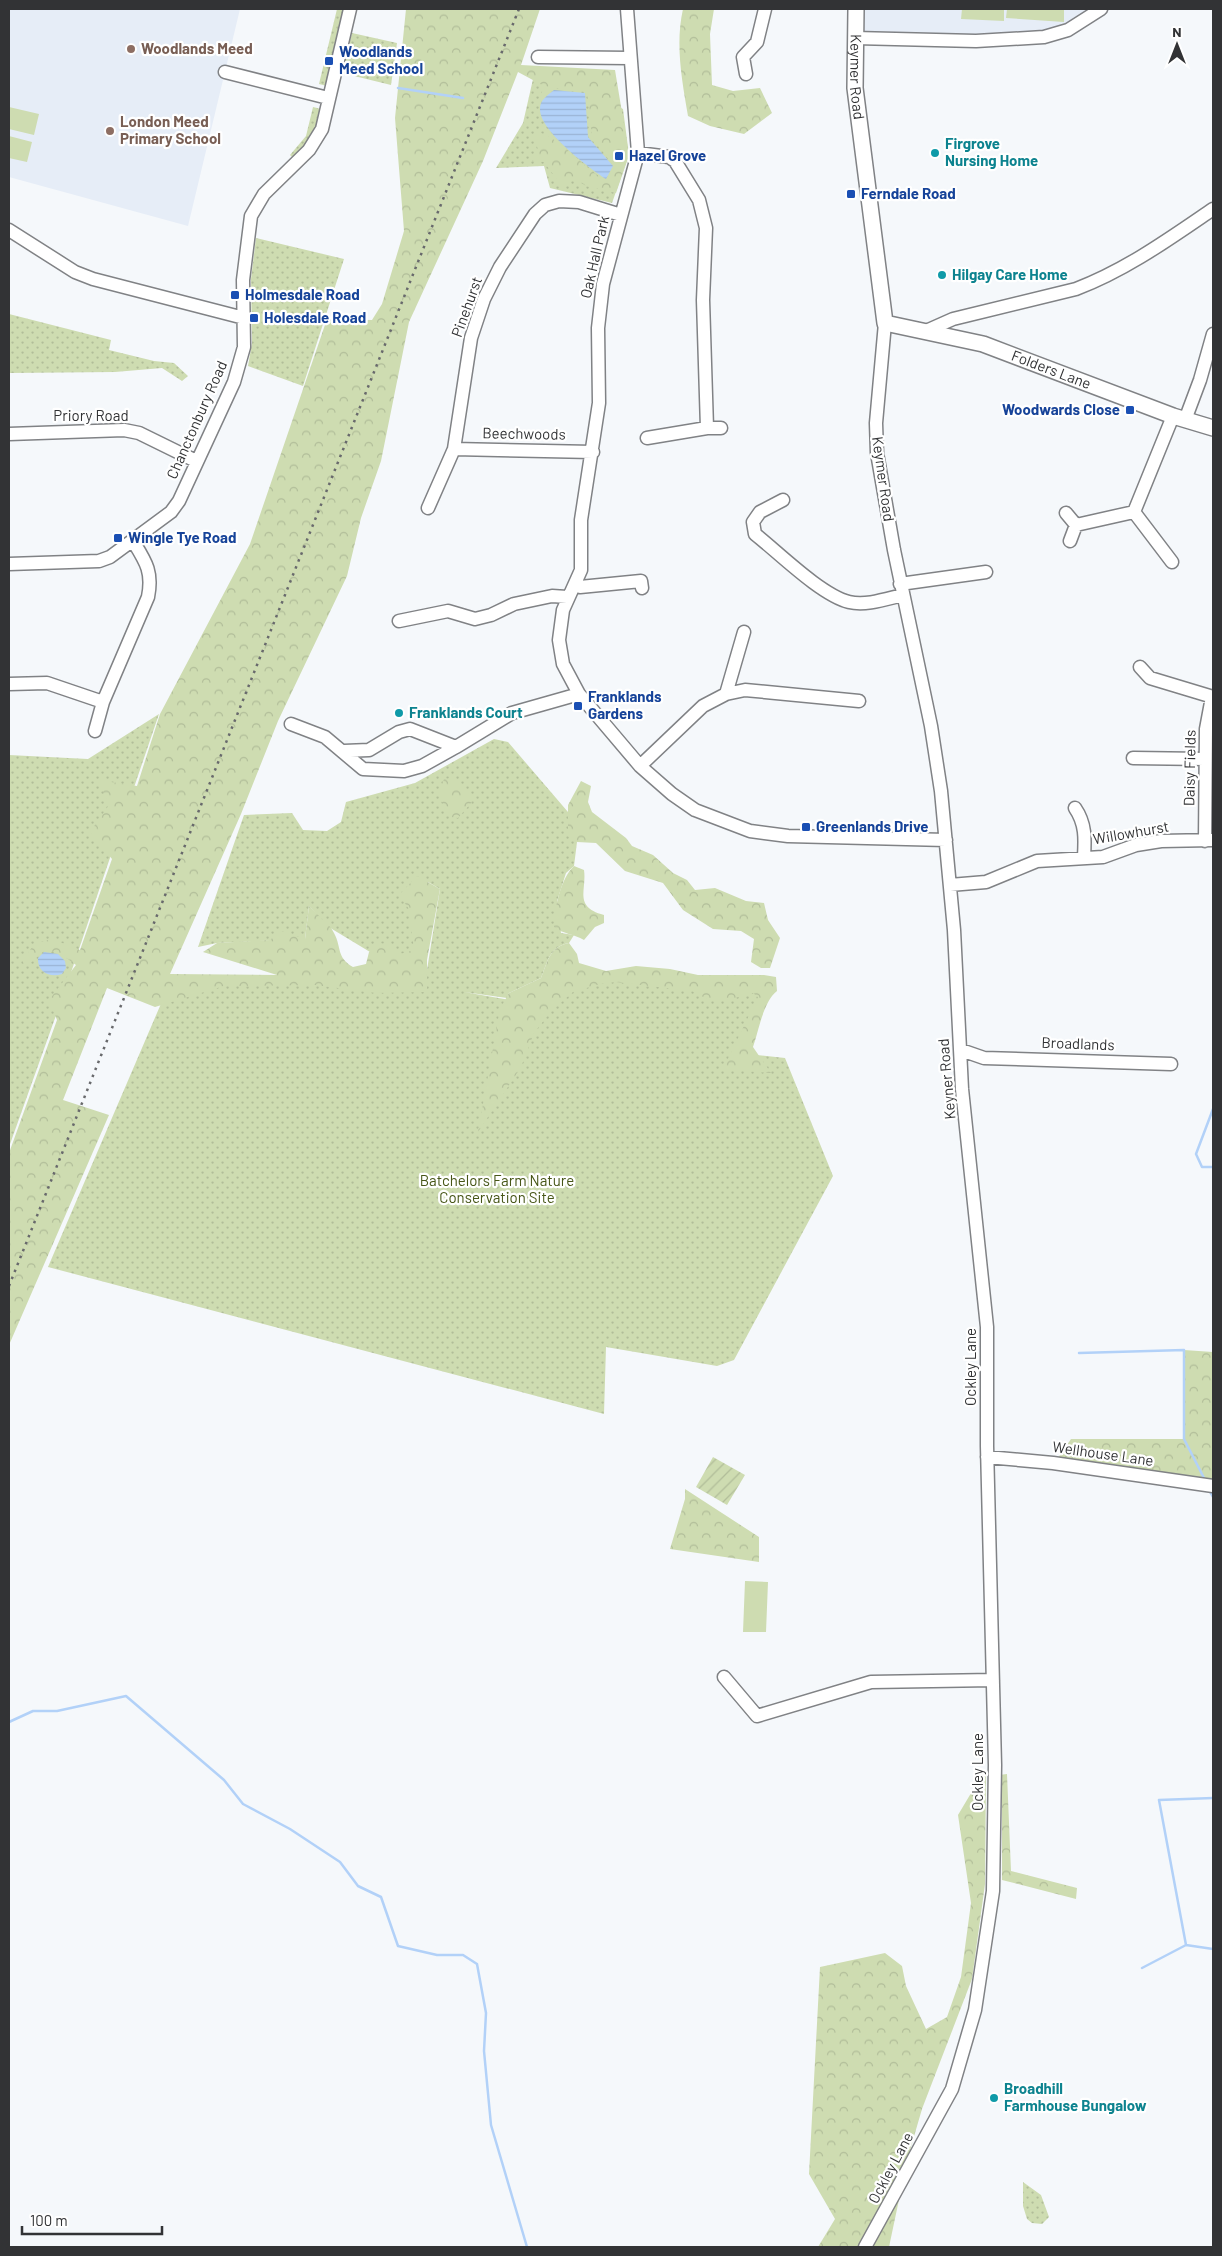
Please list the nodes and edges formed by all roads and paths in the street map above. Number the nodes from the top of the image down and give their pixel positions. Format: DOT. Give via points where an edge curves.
graph roads {
  1 [pos="350,9"];
  2 [pos="627,9"];
  3 [pos="765,9"];
  4 [pos="856,9"];
  5 [pos="1101,9"];
  6 [pos="855,38"];
  7 [pos="538,57"];
  8 [pos="630,58"];
  9 [pos="225,72"];
  10 [pos="746,74"];
  11 [pos="328,98"];
  12 [pos="638,153"];
  13 [pos="1213,209"];
  14 [pos="622,215"];
  15 [pos="9,230"];
  16 [pos="244,318"];
  17 [pos="885,323"];
  18 [pos="926,331"];
  19 [pos="1213,334"];
  20 [pos="1179,418"];
  21 [pos="707,428"];
  22 [pos="721,428"];
  23 [pos="1213,428"];
  24 [pos="9,434"];
  25 [pos="647,438"];
  26 [pos="454,449"];
  27 [pos="593,452"];
  28 [pos="196,461"];
  29 [pos="783,500"];
  30 [pos="428,508"];
  31 [pos="1134,512"];
  32 [pos="1066,513"];
  33 [pos="1076,525"];
  34 [pos="133,541"];
  35 [pos="1070,542"];
  36 [pos="1172,562"];
  37 [pos="9,564"];
  38 [pos="986,572"];
  39 [pos="575,585"];
  40 [pos="642,588"];
  41 [pos="902,590"];
  42 [pos="567,597"];
  43 [pos="399,621"];
  44 [pos="744,632"];
  45 [pos="1140,667"];
  46 [pos="9,684"];
  47 [pos="579,694"];
  48 [pos="726,694"];
  49 [pos="1213,697"];
  50 [pos="859,701"];
  51 [pos="103,702"];
  52 [pos="291,724"];
  53 [pos="95,731"];
  54 [pos="456,747"];
  55 [pos="363,750"];
  56 [pos="344,752"];
  57 [pos="1133,758"];
  58 [pos="1205,759"];
  59 [pos="640,766"];
  60 [pos="386,768"];
  61 [pos="1075,808"];
  62 [pos="946,840"];
  63 [pos="1209,841"];
  64 [pos="1084,857"];
  65 [pos="950,885"];
  66 [pos="961,1050"];
  67 [pos="984,1058"];
  68 [pos="1171,1064"];
  69 [pos="962,1070"];
  70 [pos="982,1270"];
  71 [pos="987,1457"];
  72 [pos="1213,1486"];
  73 [pos="724,1677"];
  74 [pos="993,1680"];
  75 [pos="866,2247"];
  1 -- 11 [label="street, Chanctonbury Road"];
  2 -- 8 [label="street, Oak Hall Park"];
  3 -- 10 [label="street" via="757,42 743,57"];
  4 -- 6 [label="main road, Keymer Road"];
  5 -- 6 [label="street" via="1068,30 1044,37 976,41"];
  6 -- 17 [label="main road, Keymer Road" via="854,88 859,136"];
  7 -- 8 [label="street"];
  8 -- 12 [label="street, Oak Hall Park"];
  9 -- 11 [label="street"];
  11 -- 16 [label="street, Chanctonbury Road" via="322,129 309,150 264,194 251,216 243,280"];
  12 -- 14 [label="street, Oak Hall Park"];
  12 -- 21 [label="street" via="669,157 675,161 699,200 706,228 703,300"];
  13 -- 18 [label="street" via="1159,247 1093,282 953,319"];
  14 -- 26 [label="street, Pinehurst" via="579,202 559,201 545,205 535,214 500,267 484,299 471,338"];
  14 -- 27 [label="street, Oak Hall Park" via="603,284"];
  15 -- 16 [label="street" via="75,272 93,279"];
  16 -- 28 [label="street, Chanctonbury Road" via="244,347 237,375"];
  17 -- 18 [label="main road, Folders Lane"];
  17 -- 41 [label="street, Keymer Road" via="876,416 877,446"];
  18 -- 20 [label="main road, Folders Lane" via="983,344"];
  19 -- 20 [label="street" via="1200,380"];
  20 -- 23 [label="main road, Folders Lane"];
  20 -- 31 [label="street"];
  21 -- 22 [label="street"];
  21 -- 25 [label="street"];
  24 -- 28 [label="street, Priory Road" via="124,430 139,433"];
  26 -- 27 [label="street, Beechwoods"];
  26 -- 30 [label="street, Pinehurst"];
  27 -- 39 [label="street, Oak Hall Park" via="582,517 581,570"];
  28 -- 34 [label="street, Chanctonbury Road" via="171,512"];
  29 -- 41 [label="street" via="760,512 753,522 755,534 829,594 850,602 867,603"];
  31 -- 33 [label="street"];
  31 -- 36 [label="street"];
  32 -- 33 [label="street"];
  33 -- 35 [label="street"];
  34 -- 37 [label="street, Chanctonbury Road" via="98,561"];
  34 -- 51 [label="street" via="147,565 151,582 148,597"];
  38 -- 41 [label="street"];
  39 -- 40 [label="street" via="641,581"];
  39 -- 42 [label="street"];
  41 -- 62 [label="street, Keymer Road" via="931,726"];
  42 -- 43 [label="street" via="552,596 514,604 475,619 448,611"];
  42 -- 47 [label="street" via="559,640 563,664"];
  44 -- 48 [label="street"];
  45 -- 49 [label="street" via="1150,678"];
  46 -- 51 [label="street" via="47,683"];
  47 -- 54 [label="street" via="512,713"];
  47 -- 59 [label="street"];
  48 -- 50 [label="street" via="745,690"];
  48 -- 59 [label="street" via="703,706"];
  49 -- 58 [label="street, Daisy Fields" via="1206,729"];
  51 -- 53 [label="street"];
  52 -- 56 [label="street" via="325,737"];
  54 -- 55 [label="street" via="410,729"];
  54 -- 60 [label="street" via="422,766 404,771"];
  55 -- 56 [label="street"];
  55 -- 60 [label="street"];
  56 -- 60 [label="street" via="363,769"];
  57 -- 58 [label="street"];
  58 -- 63 [label="street, Daisy Fields"];
  59 -- 62 [label="street" via="695,810 750,831 788,836"];
  61 -- 64 [label="street, Willowhurst" via="1086,834"];
  62 -- 65 [label="street, Keymer Road"];
  63 -- 64 [label="street, Willowhurst" via="1161,841 1136,845 1103,857"];
  64 -- 65 [label="street, Willowhurst" via="1037,861 986,882"];
  65 -- 66 [label="street, Keyner Road"];
  66 -- 67 [label="street, Broadlands"];
  66 -- 69 [label="street, Keyner Road"];
  67 -- 68 [label="street, Broadlands"];
  67 -- 69 [label="street"];
  69 -- 70 [label="street, Keyner Road"];
  70 -- 71 [label="street, Ockley Lane" via="988,1327"];
  71 -- 72 [label="street, Wellhouse Lane"];
  71 -- 74 [label="street, Ockley Lane"];
  73 -- 74 [label="street" via="758,1716 871,1682"];
  74 -- 75 [label="street, Ockley Lane" via="993,1891 975,2010 952,2089"];
}
